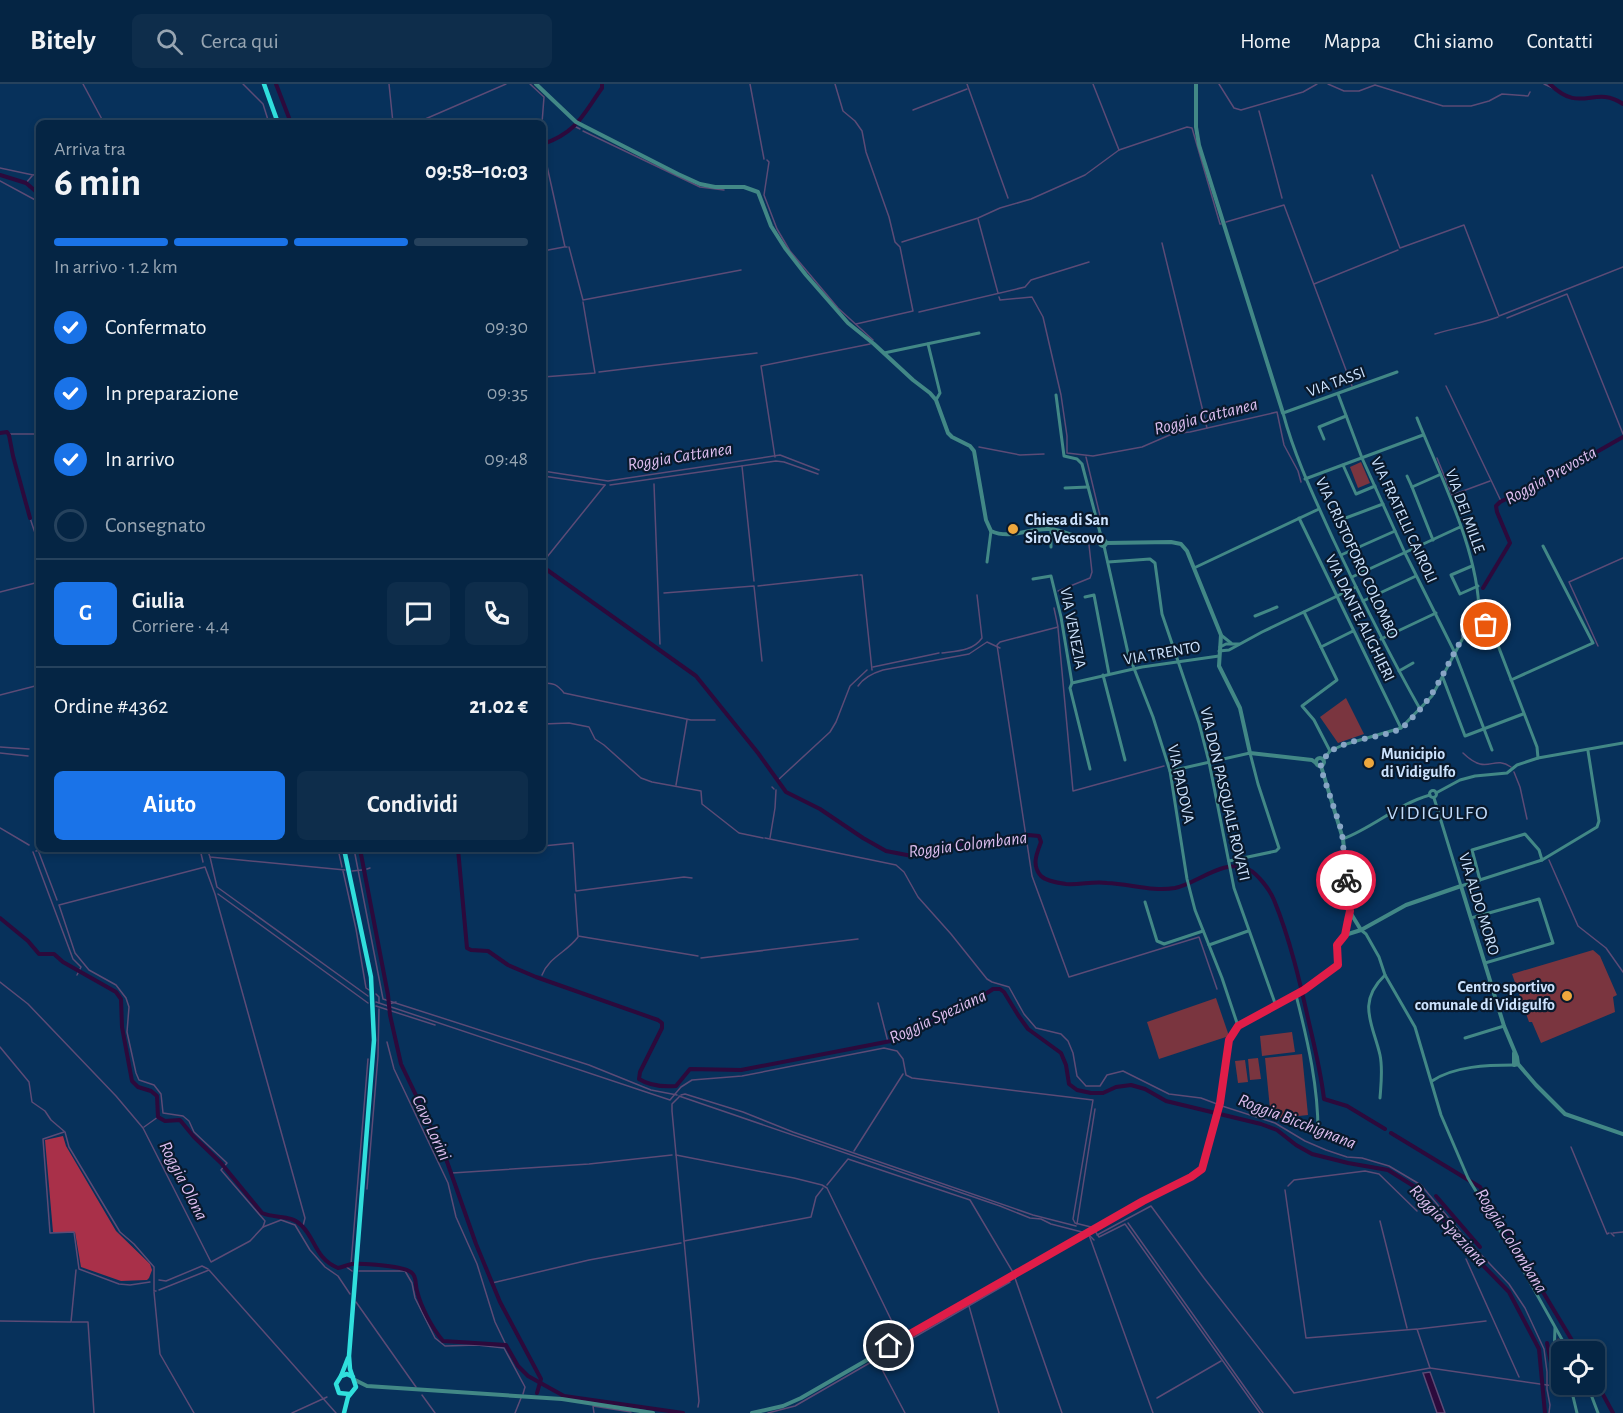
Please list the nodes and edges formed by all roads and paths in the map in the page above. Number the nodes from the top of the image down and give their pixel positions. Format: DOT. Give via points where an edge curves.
graph roads {
  1 [pos="264,84"];
  2 [pos="536,84"];
  3 [pos="1196,84"];
  4 [pos="277,120"];
  5 [pos="979,333"];
  6 [pos="928,344"];
  7 [pos="883,353"];
  8 [pos="1397,372"];
  9 [pos="1338,394"];
  10 [pos="1056,395"];
  11 [pos="936,400"];
  12 [pos="1283,413"];
  13 [pos="1346,416"];
  14 [pos="1416,418"];
  15 [pos="1423,435"];
  16 [pos="1324,440"];
  17 [pos="1362,458"];
  18 [pos="1343,465"];
  19 [pos="1439,475"];
  20 [pos="1407,476"];
  21 [pos="1305,479"];
  22 [pos="1375,486"];
  23 [pos="1088,487"];
  24 [pos="1412,487"];
  25 [pos="1065,488"];
  26 [pos="1383,504"];
  27 [pos="1319,509"];
  28 [pos="1299,518"];
  29 [pos="1343,519"];
  30 [pos="1460,527"];
  31 [pos="1051,530"];
  32 [pos="992,531"];
  33 [pos="1395,531"];
  34 [pos="1433,540"];
  35 [pos="1103,543"];
  36 [pos="1543,546"];
  37 [pos="1051,547"];
  38 [pos="1405,553"];
  39 [pos="1341,555"];
  40 [pos="987,562"];
  41 [pos="1108,562"];
  42 [pos="1472,566"];
  43 [pos="1194,568"];
  44 [pos="1416,576"];
  45 [pos="1352,578"];
  46 [pos="1033,579"];
  47 [pos="1478,586"];
  48 [pos="1356,587"];
  49 [pos="1085,597"];
  50 [pos="1337,597"];
  51 [pos="1362,601"];
  52 [pos="1277,607"];
  53 [pos="1304,612"];
  54 [pos="1436,613"];
  55 [pos="1255,616"];
  56 [pos="1479,616"];
  57 [pos="1475,624"];
  58 [pos="1484,624"];
  59 [pos="1353,631"];
  60 [pos="1221,635"];
  61 [pos="1381,639"];
  62 [pos="1233,644"];
  63 [pos="1240,644"];
  64 [pos="1321,647"];
  65 [pos="1219,651"];
  66 [pos="1455,653"];
  67 [pos="1177,660"];
  68 [pos="1413,663"];
  69 [pos="1133,669"];
  70 [pos="1399,671"];
  71 [pos="1110,674"];
  72 [pos="1103,675"];
  73 [pos="1443,678"];
  74 [pos="1511,680"];
  75 [pos="1072,683"];
  76 [pos="1420,709"];
  77 [pos="1523,714"];
  78 [pos="1401,728"];
  79 [pos="1485,729"];
  80 [pos="1623,743"];
  81 [pos="1492,750"];
  82 [pos="1330,751"];
  83 [pos="1588,751"];
  84 [pos="1250,753"];
  85 [pos="1538,758"];
  86 [pos="1125,760"];
  87 [pos="1323,760"];
  88 [pos="1209,762"];
  89 [pos="1316,762"];
  90 [pos="1320,766"];
  91 [pos="1090,769"];
  92 [pos="1170,771"];
  93 [pos="1432,797"];
  94 [pos="1343,839"];
  95 [pos="345,852"];
  96 [pos="1542,860"];
  97 [pos="1229,862"];
  98 [pos="1480,880"];
  99 [pos="1461,886"];
  100 [pos="1145,902"];
  101 [pos="1350,911"];
  102 [pos="1471,918"];
  103 [pos="1361,930"];
  104 [pos="1203,931"];
  105 [pos="1248,931"];
  106 [pos="1345,935"];
  107 [pos="1209,945"];
  108 [pos="1484,963"];
  109 [pos="1385,975"];
  110 [pos="1297,994"];
  111 [pos="1276,1006"];
  112 [pos="1238,1026"];
  113 [pos="1504,1026"];
  114 [pos="1465,1038"];
  115 [pos="1516,1065"];
  116 [pos="1432,1081"];
  117 [pos="1380,1098"];
  118 [pos="1623,1134"];
  119 [pos="1318,1138"];
  120 [pos="1556,1328"];
  121 [pos="1555,1341"];
  122 [pos="1563,1341"];
  123 [pos="349,1356"];
  124 [pos="341,1376"];
  125 [pos="354,1379"];
  126 [pos="367,1386"];
  127 [pos="355,1390"];
  128 [pos="339,1393"];
  129 [pos="349,1394"];
  130 [pos="1573,1395"];
  131 [pos="1591,1395"];
  132 [pos="345,1405"];
  133 [pos="344,1413"];
  134 [pos="653,1413"];
  135 [pos="752,1413"];
  136 [pos="1577,1413"];
  137 [pos="1598,1413"];
  1 -- 4 [label="main road"];
  2 -- 7 [label="street" via="576,122 700,184 744,187 758,192 784,248 848,323"];
  3 -- 12 [label="street" via="1199,145"];
  5 -- 6 [label="street"];
  6 -- 7 [label="street"];
  6 -- 11 [label="street" via="940,393"];
  7 -- 11 [label="street"];
  8 -- 9 [label="street, VIA TASSI"];
  9 -- 12 [label="street, VIA TASSI"];
  9 -- 13 [label="street, VIA FRATELLI CAIROLI"];
  10 -- 23 [label="street, VIA PADOVA" via="1064,456 1082,464"];
  11 -- 32 [label="street" via="948,433 974,451 986,520"];
  12 -- 21 [label="street, VIA CRISTOFORO COLOMBO"];
  13 -- 16 [label="street" via="1319,427"];
  13 -- 17 [label="street, VIA FRATELLI CAIROLI"];
  14 -- 15 [label="street, VIA DEI MILLE"];
  15 -- 17 [label="street"];
  15 -- 19 [label="street, VIA DEI MILLE"];
  17 -- 18 [label="street"];
  17 -- 22 [label="street, VIA FRATELLI CAIROLI"];
  18 -- 21 [label="street"];
  18 -- 22 [label="street" via="1356,494"];
  19 -- 24 [label="street"];
  19 -- 30 [label="street, VIA DEI MILLE"];
  20 -- 24 [label="street"];
  21 -- 27 [label="street, VIA CRISTOFORO COLOMBO"];
  22 -- 26 [label="street, VIA FRATELLI CAIROLI"];
  23 -- 25 [label="street"];
  23 -- 35 [label="street, VIA PADOVA"];
  24 -- 34 [label="street"];
  26 -- 29 [label="street"];
  26 -- 33 [label="street, VIA FRATELLI CAIROLI"];
  27 -- 28 [label="street"];
  27 -- 39 [label="street, VIA CRISTOFORO COLOMBO"];
  28 -- 43 [label="street"];
  28 -- 50 [label="street, VIA DANTE ALIGHIERI"];
  30 -- 34 [label="street"];
  30 -- 42 [label="street, VIA DEI MILLE"];
  31 -- 32 [label="street" via="1010,536"];
  31 -- 35 [label="street"];
  31 -- 37 [label="street"];
  32 -- 40 [label="street"];
  33 -- 38 [label="street, VIA FRATELLI CAIROLI"];
  33 -- 39 [label="street"];
  34 -- 38 [label="street"];
  35 -- 41 [label="street, VIA PADOVA"];
  35 -- 43 [label="street" via="1181,544"];
  36 -- 74 [label="street" via="1593,643"];
  38 -- 44 [label="street, VIA FRATELLI CAIROLI"];
  38 -- 45 [label="street"];
  39 -- 45 [label="street, VIA CRISTOFORO COLOMBO"];
  41 -- 67 [label="street, VIA DON PASQUALE ROVATI" via="1153,560 1162,614"];
  41 -- 69 [label="street, VIA PADOVA"];
  42 -- 47 [label="street, VIA DEI MILLE"];
  42 -- 47 [label="street" via="1451,575 1460,594"];
  43 -- 60 [label="street"];
  44 -- 51 [label="street"];
  44 -- 54 [label="street, VIA FRATELLI CAIROLI"];
  45 -- 48 [label="street, VIA CRISTOFORO COLOMBO"];
  46 -- 75 [label="street, VIA VENEZIA" via="1051,576"];
  47 -- 56 [label="street, VIA DEI MILLE"];
  48 -- 50 [label="street"];
  48 -- 51 [label="street, VIA CRISTOFORO COLOMBO"];
  49 -- 71 [label="street, VIA TRENTO" via="1094,595"];
  50 -- 53 [label="street"];
  50 -- 59 [label="street, VIA DANTE ALIGHIERI"];
  51 -- 61 [label="street, VIA CRISTOFORO COLOMBO"];
  52 -- 55 [label="street"];
  53 -- 63 [label="street"];
  53 -- 64 [label="street"];
  54 -- 61 [label="street"];
  54 -- 66 [label="street, VIA FRATELLI CAIROLI"];
  56 -- 57 [label="street"];
  56 -- 58 [label="street" via="1484,618"];
  57 -- 58 [label="street"];
  57 -- 66 [label="street"];
  58 -- 74 [label="street" via="1494,635"];
  59 -- 64 [label="street"];
  59 -- 78 [label="street, VIA DANTE ALIGHIERI"];
  60 -- 62 [label="street"];
  60 -- 65 [label="street"];
  61 -- 70 [label="street, VIA CRISTOFORO COLOMBO"];
  62 -- 63 [label="street"];
  62 -- 65 [label="street"];
  63 -- 65 [label="street"];
  64 -- 82 [label="street" via="1337,680 1302,706"];
  65 -- 67 [label="street, VIA TRENTO"];
  65 -- 84 [label="street" via="1218,666 1242,716"];
  66 -- 73 [label="street"];
  66 -- 79 [label="street, VIA FRATELLI CAIROLI"];
  67 -- 69 [label="street, VIA TRENTO"];
  67 -- 88 [label="street, VIA DON PASQUALE ROVATI"];
  68 -- 70 [label="street"];
  69 -- 71 [label="street, VIA TRENTO"];
  69 -- 92 [label="street, VIA PADOVA"];
  70 -- 76 [label="street, VIA CRISTOFORO COLOMBO"];
  71 -- 72 [label="street, VIA TRENTO"];
  72 -- 75 [label="street, VIA TRENTO"];
  72 -- 86 [label="street, VIA TRENTO"];
  73 -- 76 [label="street"];
  73 -- 79 [label="street" via="1465,736"];
  74 -- 77 [label="street"];
  75 -- 91 [label="street, VIA VENEZIA"];
  76 -- 78 [label="street"];
  77 -- 79 [label="street"];
  77 -- 85 [label="street"];
  78 -- 82 [label="street"];
  79 -- 81 [label="street, VIA FRATELLI CAIROLI"];
  80 -- 83 [label="street"];
  82 -- 87 [label="street"];
  83 -- 85 [label="street"];
  83 -- 96 [label="street" via="1598,825"];
  84 -- 88 [label="street"];
  84 -- 89 [label="street"];
  84 -- 97 [label="street" via="1279,847"];
  85 -- 93 [label="street" via="1507,773 1460,780"];
  87 -- 89 [label="street" via="1318,758"];
  87 -- 90 [label="street"];
  88 -- 92 [label="street"];
  88 -- 97 [label="street, VIA DON PASQUALE ROVATI"];
  89 -- 90 [label="street"];
  90 -- 94 [label="street"];
  92 -- 104 [label="street, VIA PADOVA" via="1187,879"];
  93 -- 94 [label="street" via="1389,812"];
  93 -- 99 [label="street, VIA ALDO MORO"];
  94 -- 101 [label="street"];
  95 -- 123 [label="main road" via="367,952 374,1021 373,1075"];
  96 -- 98 [label="street"];
  96 -- 98 [label="street" via="1525,834 1472,850"];
  97 -- 105 [label="street, VIA DON PASQUALE ROVATI"];
  98 -- 99 [label="street"];
  99 -- 102 [label="street, VIA ALDO MORO"];
  99 -- 103 [label="street" via="1406,905"];
  100 -- 104 [label="street" via="1157,941 1164,944"];
  101 -- 103 [label="street"];
  101 -- 106 [label="street"];
  102 -- 108 [label="street, VIA ALDO MORO"];
  102 -- 108 [label="street" via="1539,899 1553,943"];
  103 -- 106 [label="street"];
  103 -- 109 [label="street" via="1379,957"];
  104 -- 107 [label="street, VIA PADOVA"];
  105 -- 107 [label="street"];
  105 -- 111 [label="street, VIA DON PASQUALE ROVATI"];
  106 -- 110 [label="street" via="1337,945 1338,965"];
  107 -- 112 [label="street, VIA PADOVA"];
  108 -- 113 [label="street, VIA ALDO MORO"];
  109 -- 116 [label="street" via="1415,1027"];
  109 -- 117 [label="street" via="1373,992 1368,1017 1380,1056"];
  110 -- 111 [label="street"];
  110 -- 119 [label="street" via="1318,1102"];
  111 -- 112 [label="street"];
  112 -- 135 [label="street" via="1229,1040 1217,1118 1202,1169 801,1398"];
  113 -- 114 [label="street"];
  113 -- 115 [label="street, VIA ALDO MORO"];
  115 -- 116 [label="street" via="1460,1070"];
  115 -- 118 [label="street" via="1565,1114"];
  116 -- 120 [label="street" via="1469,1180"];
  120 -- 121 [label="street"];
  120 -- 122 [label="street"];
  123 -- 124 [label="main road"];
  123 -- 125 [label="main road"];
  124 -- 125 [label="main road" via="347,1374"];
  124 -- 128 [label="main road" via="336,1384"];
  125 -- 126 [label="street"];
  125 -- 127 [label="main road"];
  126 -- 127 [label="street"];
  126 -- 134 [label="street" via="562,1399"];
  127 -- 129 [label="main road"];
  128 -- 129 [label="main road"];
  128 -- 132 [label="main road"];
  129 -- 132 [label="main road"];
  130 -- 136 [label="street"];
  131 -- 137 [label="street"];
  132 -- 133 [label="main road"];
}
